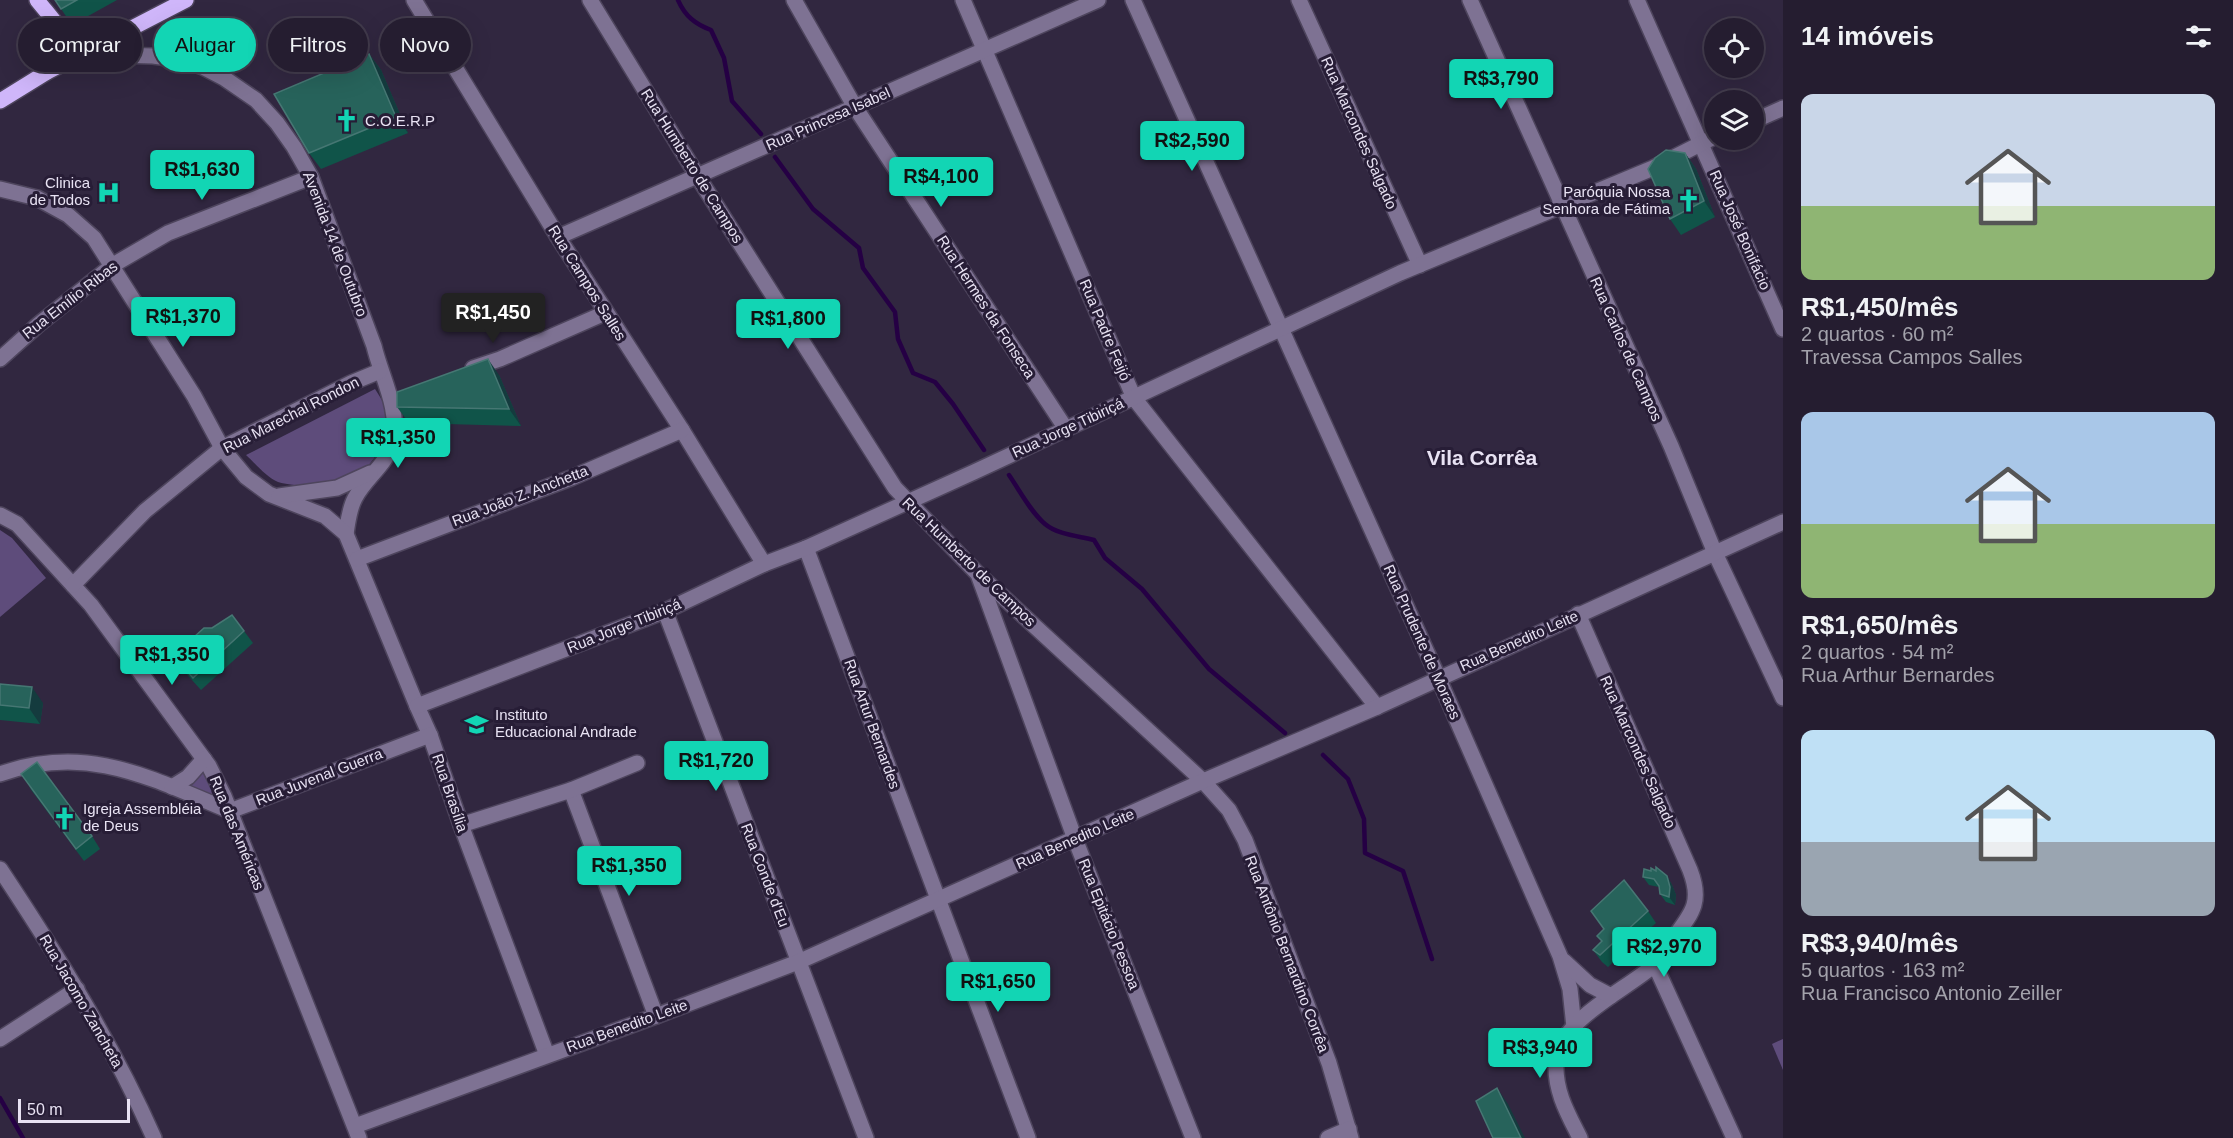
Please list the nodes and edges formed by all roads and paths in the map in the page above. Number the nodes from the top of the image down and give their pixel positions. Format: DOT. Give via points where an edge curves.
graph roads {
  1 [pos="37,0"];
  2 [pos="186,0"];
  3 [pos="414,0"];
  4 [pos="590,0"];
  5 [pos="794,0"];
  6 [pos="963,0"];
  7 [pos="1098,0"];
  8 [pos="1133,0"];
  9 [pos="1299,0"];
  10 [pos="1470,0"];
  11 [pos="1637,0"];
  12 [pos="52,18"];
  13 [pos="142,23"];
  14 [pos="986,49"];
  15 [pos="142,56"];
  16 [pos="47,72"];
  17 [pos="0,101"];
  18 [pos="855,107"];
  19 [pos="1783,108"];
  20 [pos="1764,117"];
  21 [pos="1704,132"];
  22 [pos="1704,142"];
  23 [pos="1712,150"];
  24 [pos="310,177"];
  25 [pos="698,177"];
  26 [pos="0,189"];
  27 [pos="1562,207"];
  28 [pos="558,237"];
  29 [pos="113,265"];
  30 [pos="1420,265"];
  31 [pos="605,313"];
  32 [pos="1783,328"];
  33 [pos="1281,330"];
  34 [pos="0,359"];
  35 [pos="380,372"];
  36 [pos="456,374"];
  37 [pos="1134,398"];
  38 [pos="1066,429"];
  39 [pos="682,430"];
  40 [pos="222,448"];
  41 [pos="379,468"];
  42 [pos="276,496"];
  43 [pos="907,502"];
  44 [pos="0,515"];
  45 [pos="1783,522"];
  46 [pos="346,534"];
  47 [pos="806,548"];
  48 [pos="1715,553"];
  49 [pos="357,559"];
  50 [pos="764,564"];
  51 [pos="978,574"];
  52 [pos="73,585"];
  53 [pos="665,611"];
  54 [pos="1578,614"];
  55 [pos="1438,677"];
  56 [pos="1783,698"];
  57 [pos="417,706"];
  58 [pos="1377,706"];
  59 [pos="430,735"];
  60 [pos="204,759"];
  61 [pos="637,763"];
  62 [pos="0,774"];
  63 [pos="1203,781"];
  64 [pos="172,787"];
  65 [pos="571,790"];
  66 [pos="230,812"];
  67 [pos="461,825"];
  68 [pos="1075,838"];
  69 [pos="0,869"];
  70 [pos="938,900"];
  71 [pos="1560,956"];
  72 [pos="798,962"];
  73 [pos="1655,965"];
  74 [pos="77,989"];
  75 [pos="1611,996"];
  76 [pos="656,1016"];
  77 [pos="1574,1027"];
  78 [pos="0,1039"];
  79 [pos="547,1055"];
  80 [pos="357,1132"];
  81 [pos="1350,1134"];
  82 [pos="154,1138"];
  83 [pos="866,1138"];
  84 [pos="1028,1138"];
  85 [pos="1193,1138"];
  86 [pos="1328,1138"];
  87 [pos="1580,1138"];
  88 [pos="1734,1138"];
  1 -- 12 [label="main road"];
  2 -- 13 [label="main road"];
  3 -- 28 [label="street, Rua Campos Salles"];
  4 -- 25 [label="street, Rua Humberto de Campos"];
  5 -- 18 [label="street, Rua Hermes da Fonseca"];
  6 -- 14 [label="street, Rua Padre Feijó"];
  7 -- 14 [label="street, Rua Princesa Isabel"];
  8 -- 33 [label="street, Rua Prudente de Moraes"];
  9 -- 30 [label="street, Rua Marcondes Salgado"];
  10 -- 27 [label="street, Rua Carlos de Campos"];
  11 -- 21 [label="street, Rua José Bonifácio"];
  14 -- 18 [label="street, Rua Princesa Isabel"];
  14 -- 37 [label="street, Rua Padre Feijó"];
  15 -- 24 [label="street, Avenida 14 de Outubro" via="183,60 224,78 256,100 294,147"];
  16 -- 17 [label="main road"];
  18 -- 25 [label="street, Rua Princesa Isabel"];
  18 -- 38 [label="street, Rua Hermes da Fonseca"];
  19 -- 20 [label="street"];
  22 -- 27 [label="street, Rua Jorge Tibiriçá"];
  23 -- 32 [label="street, Rua José Bonifácio"];
  24 -- 29 [label="street, Rua Emílio Ribas" via="168,233"];
  24 -- 35 [label="street, Avenida 14 de Outubro" via="374,346"];
  25 -- 28 [label="street, Rua Princesa Isabel"];
  25 -- 43 [label="street, Rua Humberto de Campos"];
  26 -- 29 [label="street" via="37,198 68,215 94,238"];
  27 -- 30 [label="street, Rua Jorge Tibiriçá"];
  27 -- 48 [label="street, Rua Carlos de Campos" via="1671,446"];
  28 -- 31 [label="street, Rua Campos Salles"];
  29 -- 34 [label="street, Rua Emílio Ribas"];
  29 -- 40 [label="street"];
  30 -- 33 [label="street, Rua Jorge Tibiriçá"];
  31 -- 36 [label="street"];
  31 -- 39 [label="street, Rua Campos Salles"];
  33 -- 37 [label="street, Rua Jorge Tibiriçá"];
  33 -- 55 [label="street, Rua Prudente de Moraes"];
  35 -- 40 [label="street, Rua Marechal Rondon"];
  35 -- 41 [label="street, Avenida 14 de Outubro" via="396,394 393,439"];
  37 -- 38 [label="street, Rua Jorge Tibiriçá"];
  37 -- 58 [label="street, Rua Padre Feijó"];
  38 -- 43 [label="street, Rua Jorge Tibiriçá"];
  39 -- 49 [label="street, Rua João Z. Anchetta" via="571,478"];
  39 -- 50 [label="street, Rua Campos Salles"];
  40 -- 42 [label="street" via="246,477"];
  40 -- 52 [label="street, Rua Marechal Rondon" via="145,511"];
  41 -- 42 [label="street" via="337,488"];
  41 -- 46 [label="street, Avenida 14 de Outubro" via="355,498"];
  42 -- 46 [label="street" via="325,516"];
  43 -- 47 [label="street, Rua Jorge Tibiriçá"];
  43 -- 51 [label="street, Rua Humberto de Campos"];
  44 -- 52 [label="street, Rua das Américas" via="16,524"];
  45 -- 48 [label="street, Rua Benedito Leite"];
  46 -- 49 [label="street, Rua Brasília"];
  47 -- 50 [label="street, Rua Jorge Tibiriçá"];
  47 -- 70 [label="street, Rua Artur Bernardes"];
  48 -- 54 [label="street, Rua Benedito Leite"];
  48 -- 56 [label="street, Rua Carlos de Campos"];
  49 -- 57 [label="street, Rua Brasília"];
  50 -- 53 [label="street, Rua Jorge Tibiriçá"];
  51 -- 63 [label="street, Rua Humberto de Campos"];
  51 -- 68 [label="street, Rua Epitácio Pessoa"];
  52 -- 60 [label="street, Rua das Américas"];
  53 -- 57 [label="street, Rua Jorge Tibiriçá"];
  53 -- 72 [label="street, Rua Conde d'Eu"];
  54 -- 55 [label="street, Rua Benedito Leite"];
  54 -- 73 [label="street, Rua Marcondes Salgado" via="1697,891 1689,917"];
  55 -- 58 [label="street, Rua Benedito Leite"];
  55 -- 71 [label="street, Rua Prudente de Moraes"];
  57 -- 59 [label="street, Rua Brasília"];
  58 -- 63 [label="street, Rua Benedito Leite"];
  59 -- 66 [label="street, Rua Juvenal Guerra"];
  59 -- 67 [label="street, Rua Brasília"];
  60 -- 64 [label="street" via="188,777"];
  60 -- 66 [label="street, Rua das Américas"];
  61 -- 65 [label="street"];
  62 -- 64 [label="street" via="46,762 96,763"];
  63 -- 68 [label="street, Rua Benedito Leite"];
  63 -- 81 [label="street, Rua Antônio Bernardino Corrêa" via="1229,810 1245,840 1329,1063"];
  64 -- 66 [label="street"];
  65 -- 67 [label="street"];
  65 -- 76 [label="street"];
  66 -- 80 [label="street, Rua das Américas"];
  67 -- 79 [label="street, Rua Brasília"];
  68 -- 70 [label="street, Rua Benedito Leite"];
  68 -- 85 [label="street, Rua Epitácio Pessoa"];
  69 -- 74 [label="street, Rua Jacomo Zancheta"];
  70 -- 72 [label="street, Rua Benedito Leite"];
  70 -- 84 [label="street, Rua Artur Bernardes"];
  71 -- 75 [label="street, Rua Prudente de Moraes" via="1590,985"];
  71 -- 77 [label="street, Rua Prudente de Moraes" via="1570,989"];
  72 -- 76 [label="street, Rua Benedito Leite"];
  72 -- 83 [label="street, Rua Conde d'Eu"];
  73 -- 75 [label="street"];
  73 -- 88 [label="street"];
  74 -- 78 [label="street"];
  74 -- 82 [label="street, Rua Jacomo Zancheta"];
  75 -- 77 [label="street"];
  76 -- 79 [label="street, Rua Benedito Leite"];
  77 -- 87 [label="street" via="1561,1044 1556,1063 1560,1097"];
  79 -- 80 [label="street, Rua Benedito Leite"];
  81 -- 86 [label="street"];
}
